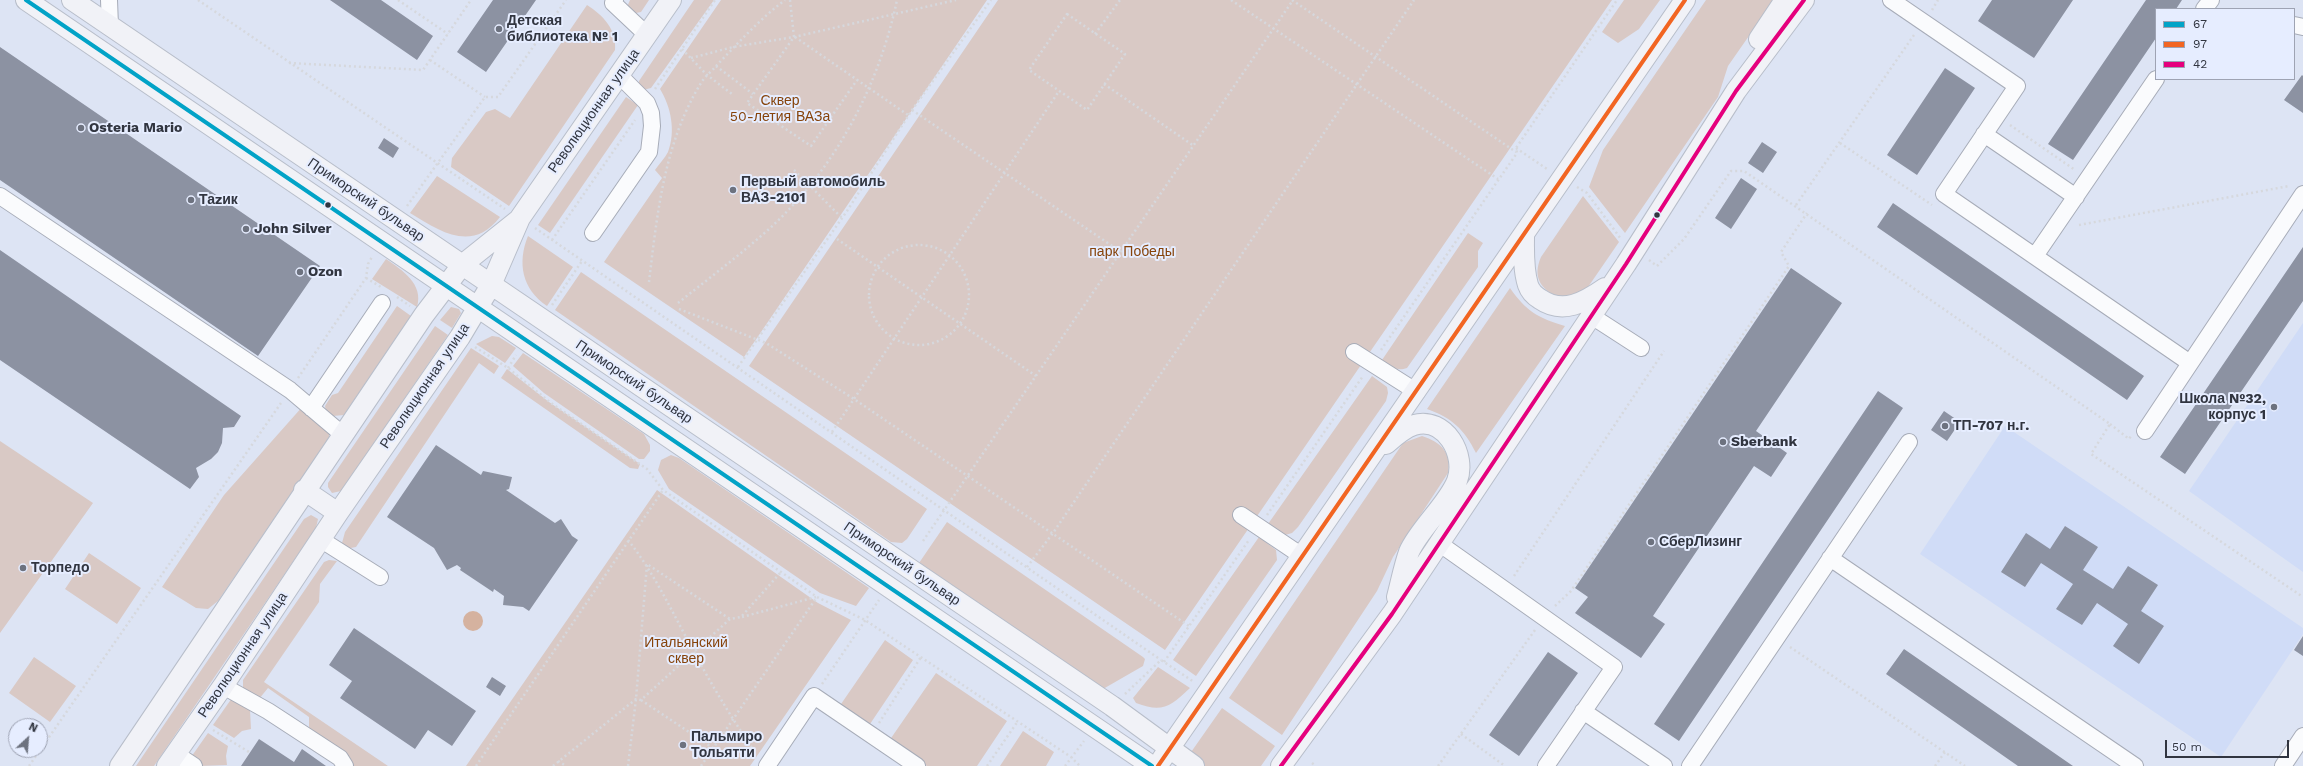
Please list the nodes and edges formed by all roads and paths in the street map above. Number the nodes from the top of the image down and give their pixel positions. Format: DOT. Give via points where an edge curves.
graph roads {
  1 [pos="26,0"];
  2 [pos="72,0"];
  3 [pos="108,0"];
  4 [pos="198,0"];
  5 [pos="398,0"];
  6 [pos="470,0"];
  7 [pos="566,0"];
  8 [pos="615,0"];
  9 [pos="671,0"];
  10 [pos="785,0"];
  11 [pos="790,0"];
  12 [pos="897,0"];
  13 [pos="956,0"];
  14 [pos="991,0"];
  15 [pos="1120,0"];
  16 [pos="1231,0"];
  17 [pos="1293,0"];
  18 [pos="1414,0"];
  19 [pos="1617,0"];
  20 [pos="1685,0"];
  21 [pos="1785,0"];
  22 [pos="1804,0"];
  23 [pos="1891,0"];
  24 [pos="894,14"];
  25 [pos="1924,22"];
  26 [pos="110,26"];
  27 [pos="1274,28"];
  28 [pos="448,34"];
  29 [pos="1095,34"];
  30 [pos="647,36"];
  31 [pos="794,37"];
  32 [pos="733,47"];
  33 [pos="682,49"];
  34 [pos="691,58"];
  35 [pos="1375,58"];
  36 [pos="430,60"];
  37 [pos="288,63"];
  38 [pos="716,66"];
  39 [pos="619,75"];
  40 [pos="706,75"];
  41 [pos="857,80"];
  42 [pos="2155,80"];
  43 [pos="1104,84"];
  44 [pos="1357,84"];
  45 [pos="869,88"];
  46 [pos="1059,91"];
  47 [pos="1736,92"];
  48 [pos="732,94"];
  49 [pos="753,94"];
  50 [pos="485,97"];
  51 [pos="912,110"];
  52 [pos="908,115"];
  53 [pos="1996,116"];
  54 [pos="1984,134"];
  55 [pos="1840,143"];
  56 [pos="1194,146"];
  57 [pos="1517,153"];
  58 [pos="437,163"];
  59 [pos="794,170"];
  60 [pos="1005,172"];
  61 [pos="2081,174"];
  62 [pos="1498,179"];
  63 [pos="810,187"];
  64 [pos="2299,189"];
  65 [pos="1929,194"];
  66 [pos="0,196"];
  67 [pos="2076,197"];
  68 [pos="1925,201"];
  69 [pos="1938,209"];
  70 [pos="403,211"];
  71 [pos="1807,213"];
  72 [pos="520,218"];
  73 [pos="842,218"];
  74 [pos="2079,225"];
  75 [pos="593,233"];
  76 [pos="1524,236"];
  77 [pos="837,239"];
  78 [pos="1121,252"];
  79 [pos="375,253"];
  80 [pos="950,255"];
  81 [pos="2035,256"];
  82 [pos="582,261"];
  83 [pos="462,265"];
  84 [pos="878,267"];
  85 [pos="1613,281"];
  86 [pos="649,282"];
  87 [pos="491,285"];
  88 [pos="446,286"];
  89 [pos="922,297"];
  90 [pos="382,303"];
  91 [pos="678,303"];
  92 [pos="477,308"];
  93 [pos="549,308"];
  94 [pos="678,309"];
  95 [pos="1590,315"];
  96 [pos="961,323"];
  97 [pos="894,338"];
  98 [pos="758,339"];
  99 [pos="473,346"];
  100 [pos="1640,348"];
  101 [pos="520,350"];
  102 [pos="1664,351"];
  103 [pos="1354,352"];
  104 [pos="2190,363"];
  105 [pos="1371,364"];
  106 [pos="738,367"];
  107 [pos="508,368"];
  108 [pos="1036,376"];
  109 [pos="290,390"];
  110 [pos="1417,392"];
  111 [pos="854,399"];
  112 [pos="311,408"];
  113 [pos="2110,424"];
  114 [pos="832,432"];
  115 [pos="2139,432"];
  116 [pos="342,434"];
  117 [pos="1909,442"];
  118 [pos="1371,457"];
  119 [pos="968,476"];
  120 [pos="304,490"];
  121 [pos="663,490"];
  122 [pos="944,511"];
  123 [pos="338,513"];
  124 [pos="1241,515"];
  125 [pos="1259,527"];
  126 [pos="1053,533"];
  127 [pos="320,539"];
  128 [pos="628,540"];
  129 [pos="923,541"];
  130 [pos="1440,544"];
  131 [pos="1302,556"];
  132 [pos="1830,558"];
  133 [pos="647,564"];
  134 [pos="1027,567"];
  135 [pos="781,572"];
  136 [pos="380,577"];
  137 [pos="888,587"];
  138 [pos="1505,590"];
  139 [pos="817,597"];
  140 [pos="2303,597"];
  141 [pos="1392,614"];
  142 [pos="741,617"];
  143 [pos="1544,617"];
  144 [pos="730,619"];
  145 [pos="865,620"];
  146 [pos="1189,626"];
  147 [pos="1777,637"];
  148 [pos="693,651"];
  149 [pos="921,657"];
  150 [pos="1161,660"];
  151 [pos="1164,662"];
  152 [pos="1194,682"];
  153 [pos="223,686"];
  154 [pos="1124,695"];
  155 [pos="814,696"];
  156 [pos="636,699"];
  157 [pos="642,700"];
  158 [pos="1583,712"];
  159 [pos="733,719"];
  160 [pos="199,721"];
  161 [pos="1018,721"];
  162 [pos="1461,734"];
  163 [pos="872,735"];
  164 [pos="2303,736"];
  165 [pos="1086,739"];
  166 [pos="713,748"];
  167 [pos="1169,749"];
  168 [pos="248,752"];
  169 [pos="1945,752"];
  170 [pos="1071,757"];
  171 [pos="172,760"];
  172 [pos="558,761"];
  173 [pos="764,763"];
  174 [pos="1312,763"];
  175 [pos="29,766"];
  176 [pos="120,766"];
  177 [pos="194,766"];
  178 [pos="345,766"];
  179 [pos="476,766"];
  180 [pos="553,766"];
  181 [pos="566,766"];
  182 [pos="628,766"];
  183 [pos="701,766"];
  184 [pos="917,766"];
  185 [pos="987,766"];
  186 [pos="1065,766"];
  187 [pos="1080,766"];
  188 [pos="1152,766"];
  189 [pos="1158,766"];
  190 [pos="1194,766"];
  191 [pos="1281,766"];
  192 [pos="1316,766"];
  193 [pos="1438,766"];
  194 [pos="1505,766"];
  195 [pos="1546,766"];
  196 [pos="1664,766"];
  197 [pos="1690,766"];
  198 [pos="1935,766"];
  199 [pos="1965,766"];
  200 [pos="2135,766"];
  201 [pos="2283,766"];
  1 -- 88 [label="main road"];
  2 -- 26 [label="main road, Приморский бульвар"];
  3 -- 26 [label="street"];
  4 -- 37 [label="path"];
  5 -- 28 [label="path"];
  6 -- 28 [label="path"];
  7 -- 50 [label="path" via="498,97"];
  8 -- 30 [label="street" via="613,3"];
  9 -- 30 [label="main road, Революционная улица"];
  10 -- 32 [label="path"];
  11 -- 31 [label="path"];
  12 -- 24 [label="path"];
  13 -- 24 [label="path"];
  14 -- 51 [label="path"];
  15 -- 29 [label="path"];
  16 -- 27 [label="path"];
  17 -- 27 [label="path"];
  17 -- 35 [label="path"];
  18 -- 35 [label="path"];
  19 -- 57 [label="path" via="1516,148"];
  20 -- 76 [label="main road"];
  21 -- 47 [label="main road" via="1748,55"];
  22 -- 47 [label="main road"];
  23 -- 25 [label="street"];
  24 -- 31 [label="path"];
  24 -- 45 [label="path"];
  25 -- 53 [label="street" via="2017,86"];
  25 -- 55 [label="path"];
  26 -- 83 [label="main road, Приморский бульвар"];
  27 -- 44 [label="path"];
  27 -- 56 [label="path"];
  28 -- 36 [label="path"];
  29 -- 43 [label="path" via="1125,54"];
  29 -- 46 [label="path" via="1067,14 1029,70"];
  30 -- 39 [label="main road, Революционная улица"];
  31 -- 32 [label="path"];
  31 -- 41 [label="path"];
  31 -- 49 [label="path"];
  32 -- 34 [label="path"];
  32 -- 38 [label="path"];
  33 -- 34 [label="path"];
  34 -- 40 [label="path"];
  35 -- 44 [label="path"];
  35 -- 57 [label="path"];
  36 -- 37 [label="path" via="423,70"];
  36 -- 50 [label="path"];
  37 -- 58 [label="path"];
  38 -- 40 [label="path"];
  38 -- 49 [label="path"];
  39 -- 72 [label="main road, Революционная улица"];
  39 -- 75 [label="street" via="646,103 651,113 649,152"];
  40 -- 48 [label="path"];
  40 -- 86 [label="path" via="679,127 667,167 658,211"];
  41 -- 45 [label="path"];
  41 -- 49 [label="path" via="811,146 746,103"];
  42 -- 67 [label="street"];
  43 -- 46 [label="path" via="1087,110"];
  43 -- 56 [label="path"];
  44 -- 62 [label="path"];
  44 -- 126 [label="path"];
  45 -- 52 [label="path"];
  45 -- 63 [label="path" via="842,141"];
  46 -- 60 [label="path"];
  47 -- 85 [label="main road"];
  50 -- 58 [label="path" via="444,157"];
  51 -- 52 [label="path"];
  51 -- 60 [label="path"];
  52 -- 73 [label="path"];
  53 -- 54 [label="street"];
  53 -- 61 [label="path"];
  54 -- 67 [label="street"];
  54 -- 81 [label="street" via="1944,194"];
  55 -- 68 [label="path"];
  55 -- 71 [label="path" via="1796,206"];
  56 -- 78 [label="path"];
  57 -- 62 [label="path"];
  58 -- 70 [label="path"];
  58 -- 72 [label="path"];
  59 -- 63 [label="path"];
  60 -- 78 [label="path"];
  60 -- 80 [label="path"];
  62 -- 105 [label="path"];
  63 -- 73 [label="path"];
  63 -- 91 [label="path" via="770,229"];
  64 -- 74 [label="path"];
  64 -- 104 [label="street"];
  65 -- 68 [label="path"];
  66 -- 109 [label="street"];
  67 -- 81 [label="street"];
  68 -- 69 [label="path"];
  71 -- 113 [label="path"];
  71 -- 143 [label="path" via="1781,252 1789,266 1571,590"];
  72 -- 82 [label="path"];
  72 -- 83 [label="main road"];
  72 -- 87 [label="main road, Революционная улица"];
  73 -- 98 [label="path"];
  76 -- 85 [label="main road" via="1524,268 1528,287 1535,296 1545,302 1557,306 1572,306 1590,299"];
  76 -- 110 [label="main road"];
  77 -- 84 [label="path"];
  78 -- 108 [label="path"];
  79 -- 109 [label="path" via="368,264 366,278"];
  80 -- 84 [label="path" via="932,247 917,245 898,250 886,257"];
  80 -- 89 [label="path"];
  80 -- 96 [label="path" via="964,272 969,287 969,303"];
  81 -- 104 [label="street"];
  82 -- 93 [label="path"];
  82 -- 106 [label="path"];
  83 -- 87 [label="main road, Приморский бульвар"];
  83 -- 88 [label="main road"];
  84 -- 89 [label="path"];
  84 -- 97 [label="path" via="871,283 870,300 873,314 883,329"];
  85 -- 95 [label="main road"];
  87 -- 92 [label="main road, Революционная улица"];
  87 -- 167 [label="main road, Приморский бульвар" via="1112,706"];
  88 -- 92 [label="main road"];
  88 -- 116 [label="main road"];
  89 -- 96 [label="path"];
  89 -- 97 [label="path"];
  90 -- 112 [label="street"];
  92 -- 123 [label="main road, Революционная улица" via="460,337"];
  92 -- 137 [label="main road"];
  94 -- 98 [label="path"];
  95 -- 100 [label="street"];
  95 -- 130 [label="main road"];
  96 -- 97 [label="path" via="940,341 922,345"];
  96 -- 108 [label="path"];
  97 -- 111 [label="path"];
  98 -- 106 [label="path"];
  98 -- 111 [label="path"];
  99 -- 107 [label="path"];
  101 -- 107 [label="path"];
  102 -- 138 [label="path"];
  103 -- 105 [label="street"];
  104 -- 115 [label="street"];
  105 -- 110 [label="street"];
  105 -- 125 [label="path"];
  106 -- 114 [label="path"];
  107 -- 121 [label="path" via="551,403 647,468"];
  108 -- 119 [label="path"];
  109 -- 112 [label="street"];
  109 -- 175 [label="path"];
  110 -- 118 [label="main road"];
  111 -- 114 [label="path"];
  111 -- 119 [label="path"];
  112 -- 116 [label="street"];
  113 -- 115 [label="path" via="2129,439"];
  113 -- 140 [label="path" via="2091,454"];
  114 -- 122 [label="path"];
  116 -- 120 [label="main road"];
  117 -- 132 [label="street"];
  118 -- 131 [label="main road"];
  118 -- 141 [label="main road" via="1398,434 1415,425 1435,426 1449,436 1457,448 1460,464 1457,481 1410,552"];
  119 -- 122 [label="path"];
  119 -- 126 [label="path"];
  120 -- 123 [label="main road"];
  120 -- 176 [label="main road"];
  121 -- 128 [label="path"];
  121 -- 135 [label="path"];
  122 -- 129 [label="path"];
  122 -- 134 [label="path"];
  123 -- 127 [label="main road, Революционная улица"];
  124 -- 125 [label="street"];
  125 -- 131 [label="street"];
  125 -- 146 [label="path"];
  126 -- 134 [label="path"];
  126 -- 146 [label="path"];
  127 -- 136 [label="street"];
  127 -- 153 [label="main road, Революционная улица"];
  128 -- 133 [label="path"];
  128 -- 179 [label="path"];
  130 -- 138 [label="street"];
  130 -- 141 [label="main road"];
  131 -- 167 [label="main road"];
  132 -- 147 [label="street"];
  132 -- 200 [label="street"];
  133 -- 144 [label="path"];
  133 -- 148 [label="path"];
  133 -- 156 [label="path"];
  134 -- 150 [label="path"];
  135 -- 139 [label="path"];
  135 -- 142 [label="path"];
  137 -- 145 [label="path"];
  137 -- 188 [label="main road"];
  138 -- 143 [label="street"];
  139 -- 142 [label="path"];
  139 -- 145 [label="path"];
  139 -- 159 [label="path"];
  141 -- 191 [label="main road"];
  142 -- 144 [label="path"];
  143 -- 158 [label="street" via="1614,667"];
  143 -- 162 [label="path"];
  144 -- 148 [label="path"];
  145 -- 149 [label="path"];
  145 -- 155 [label="path"];
  146 -- 151 [label="path"];
  147 -- 169 [label="path"];
  147 -- 197 [label="street"];
  148 -- 157 [label="path"];
  148 -- 159 [label="path"];
  149 -- 161 [label="path"];
  149 -- 163 [label="path"];
  150 -- 151 [label="path"];
  150 -- 154 [label="path"];
  151 -- 152 [label="path"];
  153 -- 160 [label="main road, Революционная улица"];
  153 -- 178 [label="street" via="268,710 340,758"];
  155 -- 163 [label="street"];
  155 -- 173 [label="street"];
  156 -- 157 [label="path"];
  156 -- 172 [label="path"];
  156 -- 182 [label="path"];
  157 -- 166 [label="path"];
  158 -- 195 [label="street"];
  158 -- 196 [label="street"];
  159 -- 166 [label="path"];
  159 -- 173 [label="path"];
  160 -- 168 [label="path"];
  160 -- 171 [label="main road, Революционная улица"];
  161 -- 170 [label="path"];
  161 -- 185 [label="path"];
  162 -- 193 [label="path"];
  162 -- 194 [label="path"];
  163 -- 184 [label="street"];
  164 -- 201 [label="street"];
  165 -- 170 [label="path"];
  166 -- 183 [label="path"];
  167 -- 189 [label="main road"];
  167 -- 190 [label="main road, Приморский бульвар"];
  169 -- 198 [label="path"];
  169 -- 199 [label="path"];
  170 -- 186 [label="path"];
  170 -- 187 [label="path"];
  171 -- 177 [label="street"];
  172 -- 180 [label="path"];
  172 -- 181 [label="path"];
  174 -- 192 [label="path"];
}
